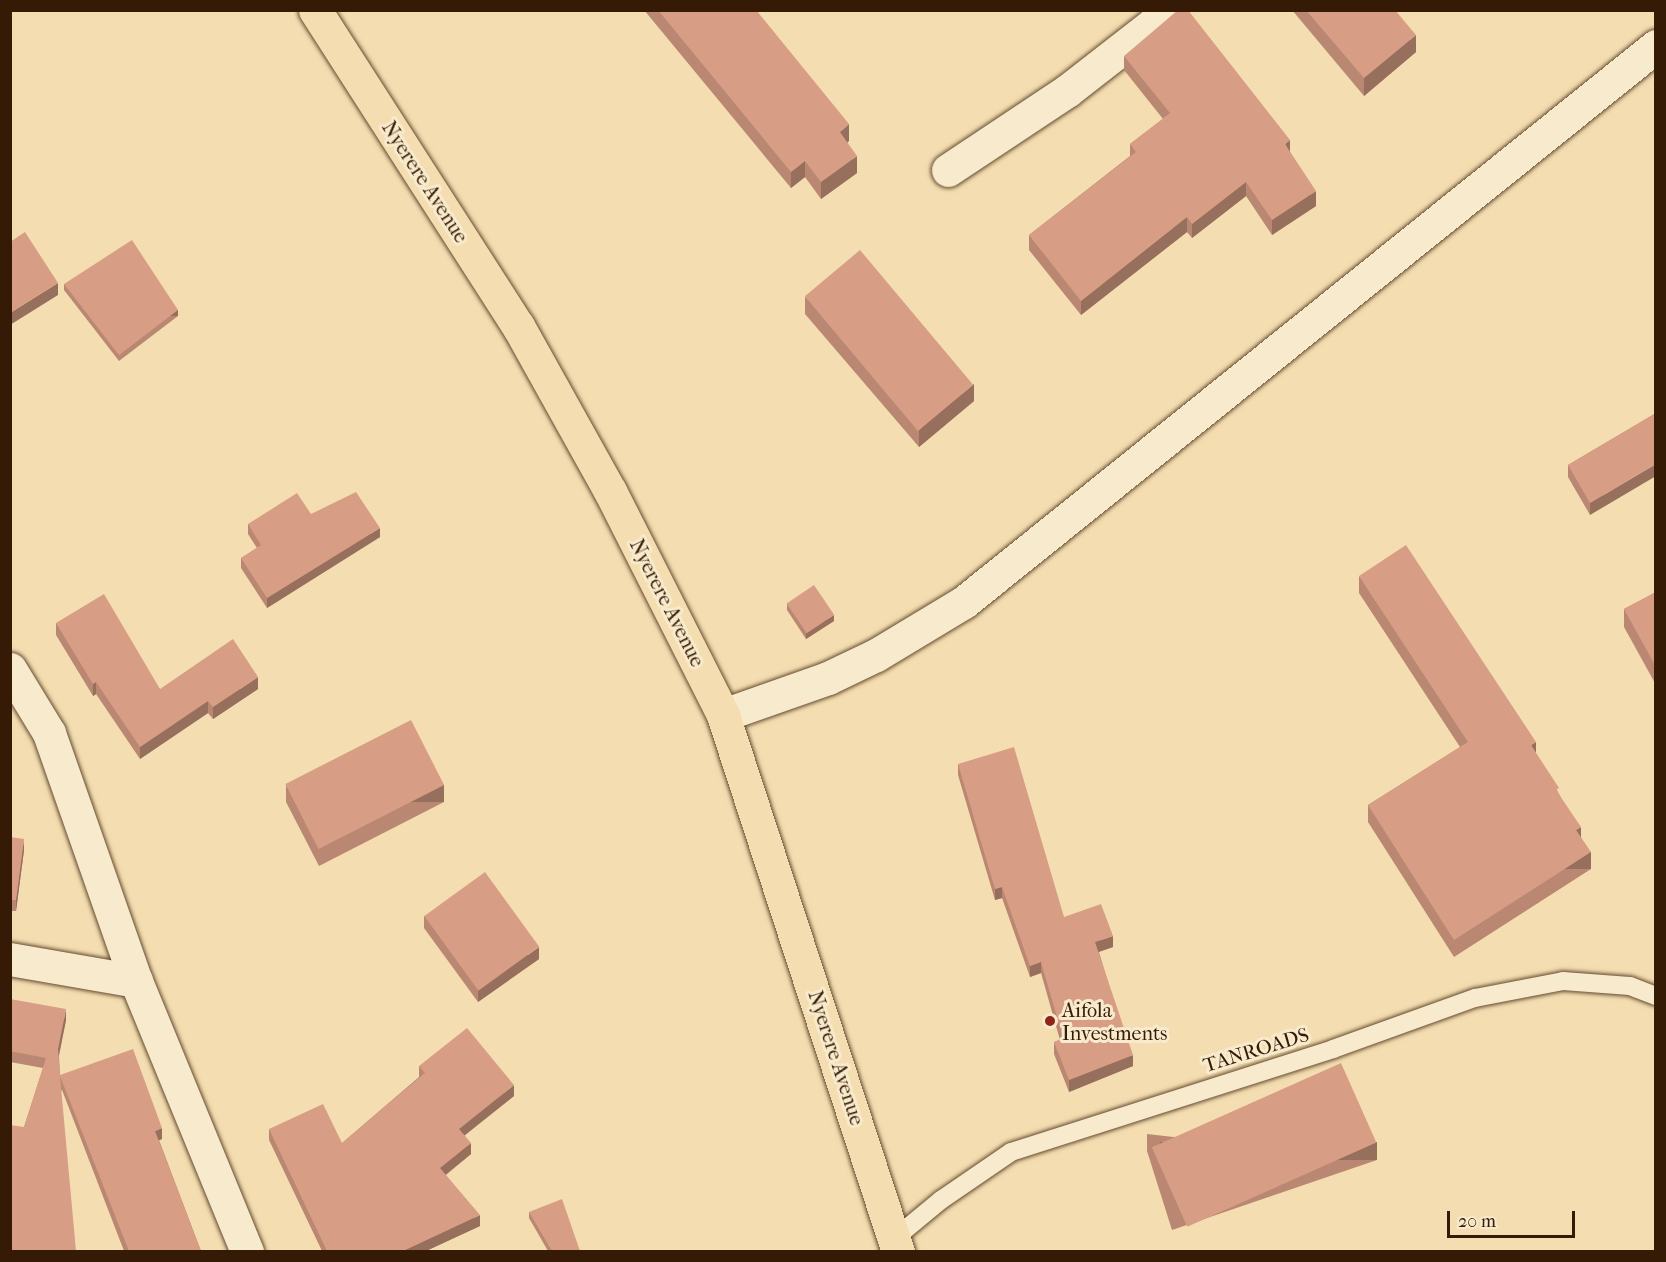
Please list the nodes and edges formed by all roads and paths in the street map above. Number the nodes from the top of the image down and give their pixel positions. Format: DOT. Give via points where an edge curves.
graph roads {
  1 [pos="315,10"];
  2 [pos="1163,10"];
  3 [pos="1656,46"];
  4 [pos="948,170"];
  5 [pos="10,669"];
  6 [pos="723,715"];
  7 [pos="10,959"];
  8 [pos="136,981"];
  9 [pos="1656,996"];
  10 [pos="897,1245"];
  11 [pos="247,1251"];
  1 -- 6 [label="main road, Nyerere Avenue" via="518,326 610,491"];
  2 -- 4 [label="street" via="1153,24 1067,92"];
  3 -- 6 [label="street" via="964,602 876,655 828,678"];
  5 -- 8 [label="street" via="49,733"];
  6 -- 10 [label="main road, Nyerere Avenue"];
  7 -- 8 [label="street"];
  8 -- 11 [label="street"];
  9 -- 10 [label="lane, TANROADS" via="1630,986 1563,981 1475,998 1333,1049 1011,1152 940,1200"];
}
